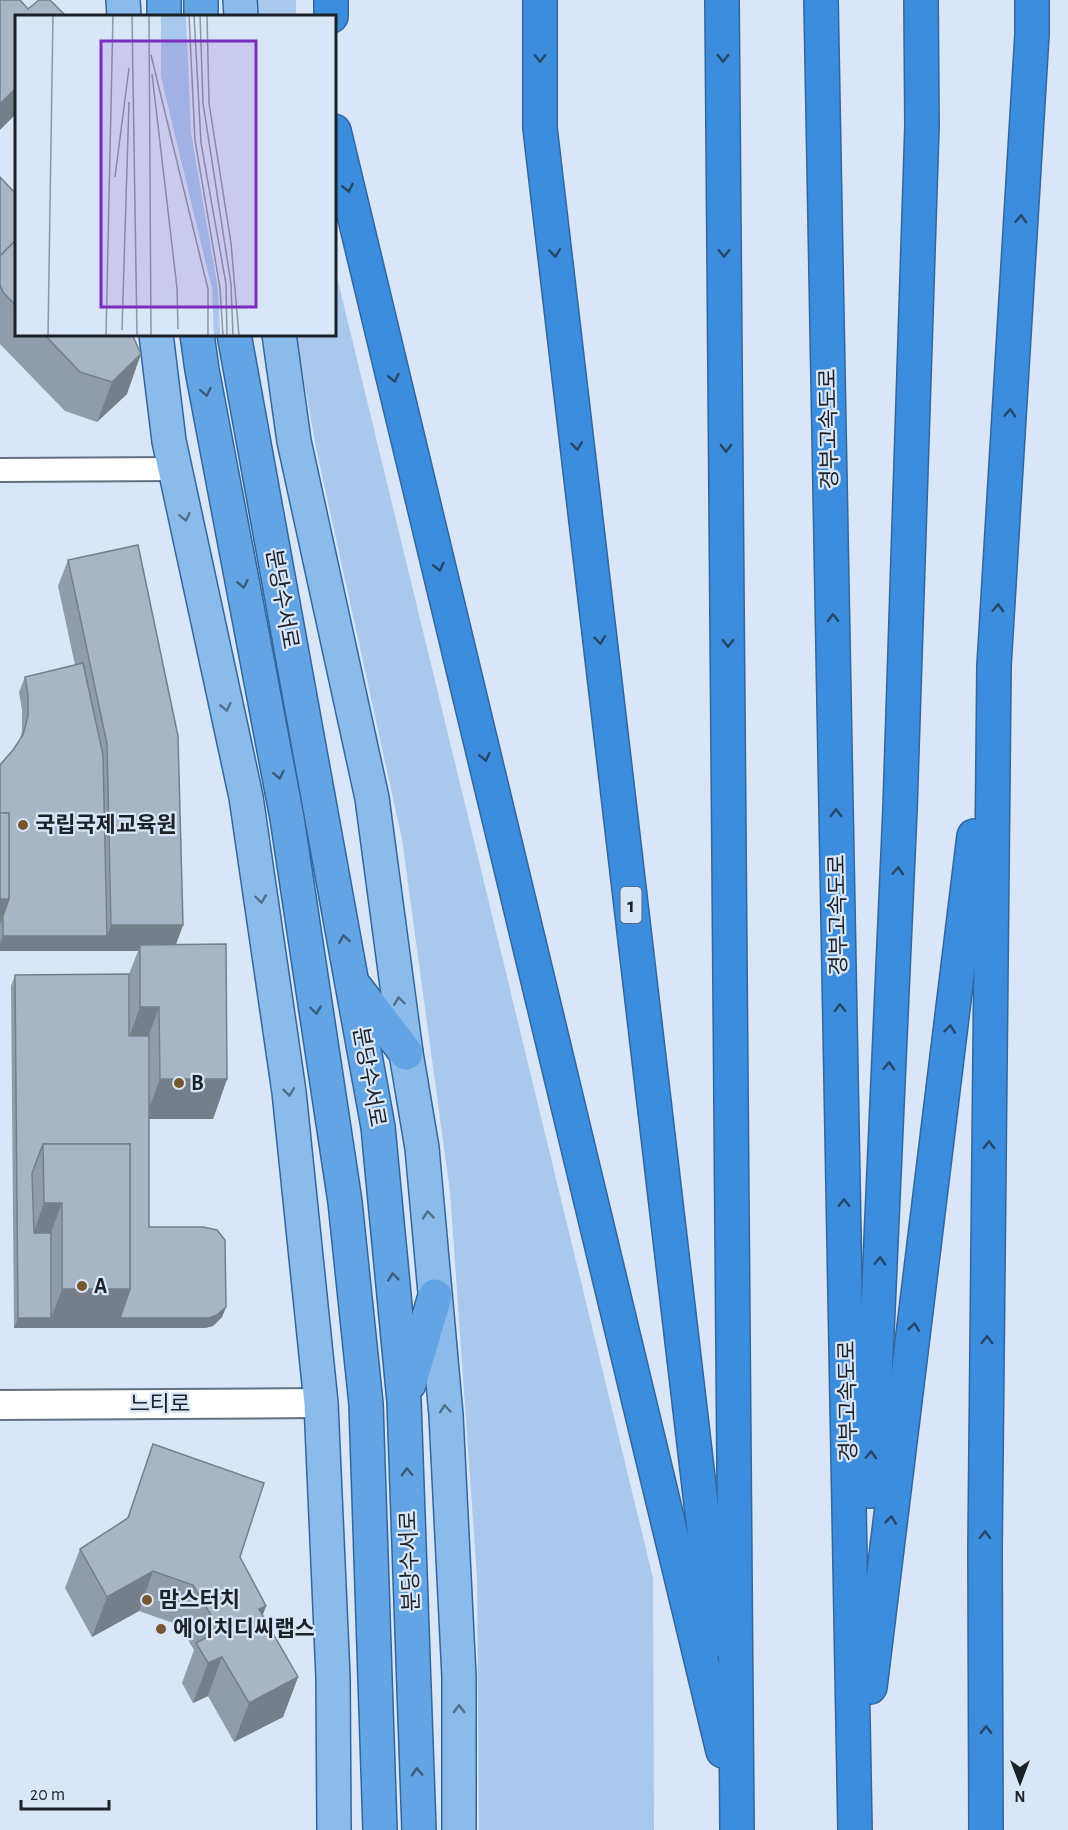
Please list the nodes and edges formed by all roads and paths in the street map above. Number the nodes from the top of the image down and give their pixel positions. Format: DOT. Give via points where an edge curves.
graph roads {
  1 [pos="123,0"];
  2 [pos="164,0"];
  3 [pos="240,0"];
  4 [pos="540,0"];
  5 [pos="722,0"];
  6 [pos="821,0"];
  7 [pos="921,0"];
  8 [pos="1032,0"];
  9 [pos="124,15"];
  10 [pos="165,15"];
  11 [pos="241,15"];
  12 [pos="336,139"];
  13 [pos="156,336"];
  14 [pos="197,336"];
  15 [pos="234,336"];
  16 [pos="279,336"];
  17 [pos="175,469"];
  18 [pos="0,470"];
  19 [pos="994,666"];
  20 [pos="352,982"];
  21 [pos="406,1053"];
  22 [pos="435,1296"];
  23 [pos="404,1401"];
  24 [pos="321,1403"];
  25 [pos="0,1405"];
  26 [pos="737,1819"];
  27 [pos="856,1819"];
  28 [pos="334,1830"];
  29 [pos="380,1830"];
  30 [pos="419,1830"];
  31 [pos="459,1830"];
  32 [pos="986,1830"];
  1 -- 9 [label="main road"];
  2 -- 10 [label="highway"];
  3 -- 11 [label="main road"];
  4 -- 26 [label="highway, 1, one-way" via="540,128"];
  5 -- 26 [label="highway, one-way"];
  27 -- 6 [label="highway, 경부고속도로, one-way"];
  27 -- 7 [label="highway, one-way" via="901,785 922,125"];
  19 -- 8 [label="highway, one-way"];
  12 -- 26 [label="highway, one-way"];
  13 -- 17 [label="main road"];
  14 -- 29 [label="highway, 분당수서로, one-way" via="287,818 345,1202 366,1404"];
  20 -- 15 [label="highway, 분당수서로, one-way"];
  21 -- 16 [label="main road, one-way" via="372,798 294,441"];
  17 -- 18 [label="street"];
  17 -- 24 [label="main road, one-way" via="246,797 289,1092"];
  27 -- 19 [label="highway, one-way"];
  32 -- 19 [label="highway, one-way" via="985,1526"];
  20 -- 21 [label="highway"];
  23 -- 20 [label="highway, 분당수서로, one-way" via="378,1127"];
  22 -- 21 [label="main road, one-way" via="422,1149"];
  22 -- 23 [label="highway"];
  31 -- 22 [label="main road, one-way" via="459,1677 446,1415"];
  30 -- 23 [label="highway, 분당수서로, one-way"];
  24 -- 25 [label="street, 느티로"];
  24 -- 28 [label="main road" via="333,1677"];
}
